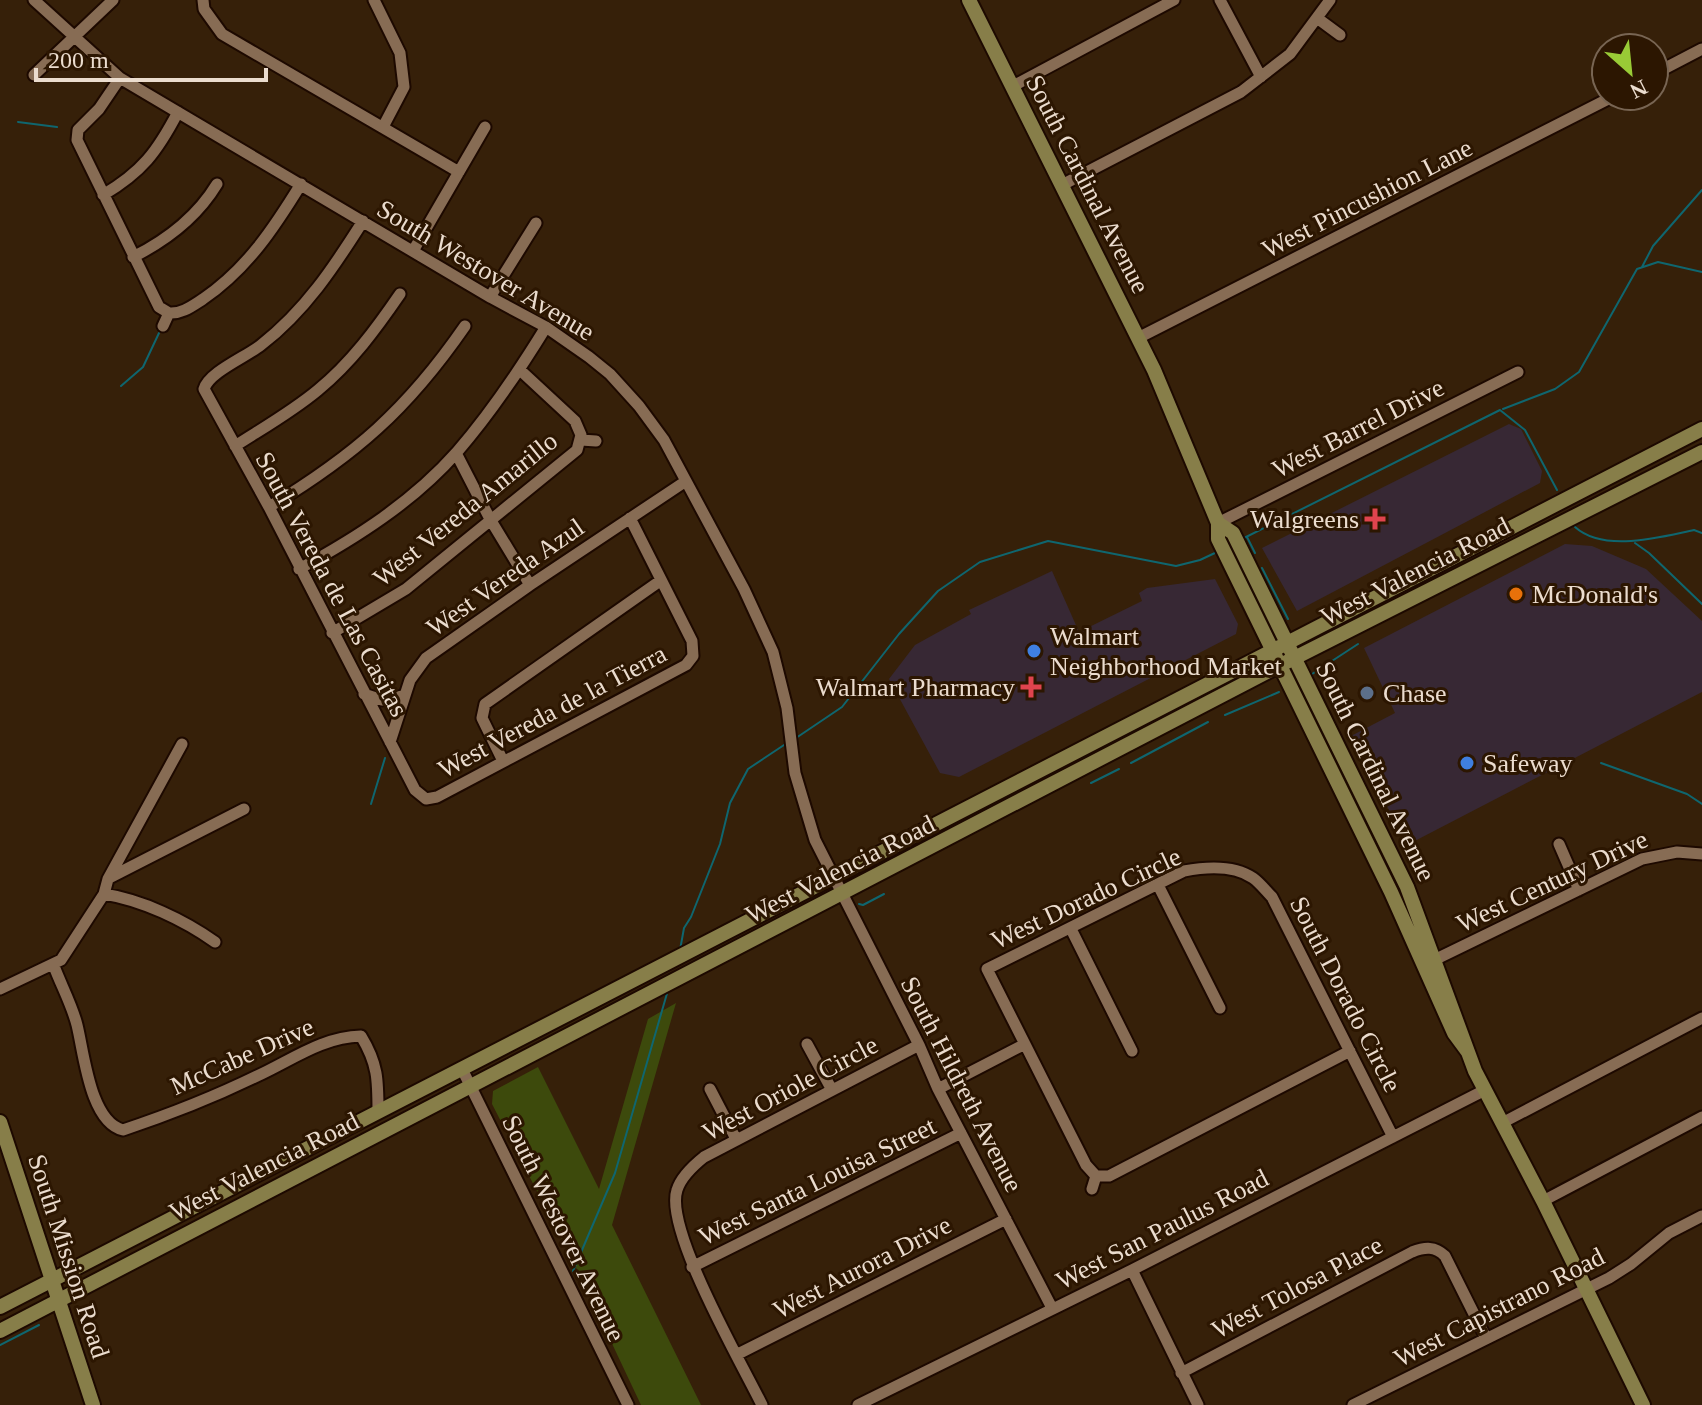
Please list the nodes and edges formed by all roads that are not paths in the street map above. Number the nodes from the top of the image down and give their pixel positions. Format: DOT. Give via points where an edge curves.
graph roads {
  1 [pos="34,0"];
  2 [pos="113,0"];
  3 [pos="203,0"];
  4 [pos="374,0"];
  5 [pos="969,0"];
  6 [pos="1174,0"];
  7 [pos="1220,0"];
  8 [pos="1330,0"];
  9 [pos="1317,18"];
  10 [pos="1340,35"];
  11 [pos="73,37"];
  12 [pos="1702,49"];
  13 [pos="1670,66"];
  14 [pos="34,75"];
  15 [pos="1261,77"];
  16 [pos="120,78"];
  17 [pos="1013,86"];
  18 [pos="1590,108"];
  19 [pos="178,112"];
  20 [pos="383,127"];
  21 [pos="485,127"];
  22 [pos="459,172"];
  23 [pos="217,184"];
  24 [pos="301,184"];
  25 [pos="1062,185"];
  26 [pos="103,195"];
  27 [pos="363,221"];
  28 [pos="536,223"];
  29 [pos="413,251"];
  30 [pos="133,257"];
  31 [pos="400,294"];
  32 [pos="490,297"];
  33 [pos="169,313"];
  34 [pos="163,326"];
  35 [pos="465,326"];
  36 [pos="546,327"];
  37 [pos="1138,338"];
  38 [pos="520,370"];
  39 [pos="1518,372"];
  40 [pos="1702,429"];
  41 [pos="581,440"];
  42 [pos="596,441"];
  43 [pos="235,446"];
  44 [pos="1702,452"];
  45 [pos="456,453"];
  46 [pos="686,481"];
  47 [pos="269,507"];
  48 [pos="1537,514"];
  49 [pos="630,518"];
  50 [pos="490,519"];
  51 [pos="1218,523"];
  52 [pos="1547,531"];
  53 [pos="299,569"];
  54 [pos="660,581"];
  55 [pos="530,585"];
  56 [pos="332,633"];
  57 [pos="1286,642"];
  58 [pos="1271,649"];
  59 [pos="1295,659"];
  60 [pos="1279,666"];
  61 [pos="364,694"];
  62 [pos="403,696"];
  63 [pos="390,742"];
  64 [pos="182,744"];
  65 [pos="503,761"];
  66 [pos="1059,761"];
  67 [pos="1065,779"];
  68 [pos="424,804"];
  69 [pos="244,809"];
  70 [pos="1559,844"];
  71 [pos="1702,854"];
  72 [pos="1204,867"];
  73 [pos="834,878"];
  74 [pos="108,879"];
  75 [pos="1158,885"];
  76 [pos="1579,890"];
  77 [pos="104,894"];
  78 [pos="843,895"];
  79 [pos="1071,929"];
  80 [pos="215,942"];
  81 [pos="1430,962"];
  82 [pos="54,966"];
  83 [pos="0,989"];
  84 [pos="1220,1008"];
  85 [pos="1702,1018"];
  86 [pos="807,1044"];
  87 [pos="919,1045"];
  88 [pos="1023,1045"];
  89 [pos="1132,1051"];
  90 [pos="1350,1051"];
  91 [pos="462,1069"];
  92 [pos="470,1087"];
  93 [pos="710,1089"];
  94 [pos="938,1089"];
  95 [pos="832,1090"];
  96 [pos="1485,1090"];
  97 [pos="378,1112"];
  98 [pos="1702,1117"];
  99 [pos="0,1122"];
  100 [pos="1502,1123"];
  101 [pos="961,1133"];
  102 [pos="1393,1137"];
  103 [pos="736,1139"];
  104 [pos="1096,1176"];
  105 [pos="1092,1189"];
  106 [pos="1543,1201"];
  107 [pos="1702,1216"];
  108 [pos="1006,1219"];
  109 [pos="692,1267"];
  110 [pos="1132,1270"];
  111 [pos="52,1280"];
  112 [pos="1585,1291"];
  113 [pos="58,1300"];
  114 [pos="0,1307"];
  115 [pos="1052,1308"];
  116 [pos="0,1331"];
  117 [pos="1486,1338"];
  118 [pos="738,1354"];
  119 [pos="1181,1373"];
  120 [pos="93,1405"];
  121 [pos="628,1405"];
  122 [pos="762,1405"];
  123 [pos="858,1405"];
  124 [pos="1198,1405"];
  125 [pos="1353,1405"];
  126 [pos="1643,1405"];
  1 -- 11 [label="street, South Westover Avenue"];
  2 -- 11 [label="street"];
  3 -- 20 [label="street" via="222,34"];
  4 -- 20 [label="street" via="400,53 404,87"];
  5 -- 17 [label="main road, South Cardinal Avenue"];
  6 -- 17 [label="street"];
  7 -- 15 [label="street"];
  8 -- 9 [label="street"];
  9 -- 10 [label="street"];
  9 -- 15 [label="street" via="1290,54"];
  11 -- 14 [label="street"];
  11 -- 16 [label="street, South Westover Avenue"];
  12 -- 13 [label="street"];
  15 -- 25 [label="street"];
  16 -- 19 [label="street, South Westover Avenue"];
  16 -- 26 [label="street" via="99,109 73,133"];
  17 -- 25 [label="main road, South Cardinal Avenue"];
  18 -- 37 [label="street, West Pincushion Lane"];
  19 -- 24 [label="street, South Westover Avenue"];
  19 -- 26 [label="street" via="152,157"];
  20 -- 22 [label="street"];
  21 -- 22 [label="street"];
  22 -- 29 [label="street"];
  23 -- 30 [label="street" via="181,227"];
  24 -- 27 [label="street, South Westover Avenue"];
  24 -- 33 [label="street" via="245,264 203,298"];
  25 -- 37 [label="main road, South Cardinal Avenue"];
  26 -- 30 [label="street"];
  27 -- 29 [label="street, South Westover Avenue"];
  27 -- 43 [label="street, South Vereda de Las Casitas" via="298,312 205,385"];
  28 -- 32 [label="street"];
  29 -- 32 [label="street, South Westover Avenue"];
  30 -- 33 [label="street" via="159,307"];
  31 -- 43 [label="street" via="373,333 321,388"];
  32 -- 36 [label="street, South Westover Avenue"];
  33 -- 34 [label="street"];
  35 -- 47 [label="street" via="422,384 379,429 316,479"];
  36 -- 38 [label="street"];
  36 -- 46 [label="street, South Westover Avenue" via="600,366 639,406"];
  37 -- 51 [label="main road, South Cardinal Avenue"];
  38 -- 41 [label="street, West Vereda Amarillo" via="575,421"];
  38 -- 45 [label="street"];
  39 -- 51 [label="street, West Barrel Drive"];
  40 -- 48 [label="main road, West Valencia Road"];
  41 -- 42 [label="street"];
  41 -- 50 [label="street, West Vereda Amarillo" via="577,450"];
  43 -- 47 [label="street, South Vereda de Las Casitas"];
  44 -- 52 [label="main road, West Valencia Road"];
  45 -- 50 [label="street"];
  45 -- 53 [label="street" via="385,516"];
  46 -- 49 [label="street, West Vereda Azul"];
  46 -- 73 [label="street, South Westover Avenue" via="768,638 811,828"];
  47 -- 53 [label="street, South Vereda de Las Casitas"];
  48 -- 52 [label="main road"];
  48 -- 57 [label="main road, West Valencia Road"];
  49 -- 54 [label="street"];
  49 -- 55 [label="street, West Vereda Azul"];
  50 -- 55 [label="street"];
  50 -- 56 [label="street, West Vereda Amarillo" via="406,589"];
  51 -- 57 [label="main road, South Cardinal Avenue" via="1233,533"];
  51 -- 58 [label="main road, South Cardinal Avenue" via="1219,541"];
  52 -- 59 [label="main road, West Valencia Road"];
  53 -- 56 [label="street, South Vereda de Las Casitas"];
  54 -- 65 [label="street" via="485,704 482,718"];
  54 -- 65 [label="street, West Vereda de la Tierra" via="698,658"];
  55 -- 62 [label="street, West Vereda Azul" via="426,658"];
  56 -- 61 [label="street, South Vereda de Las Casitas"];
  57 -- 58 [label="main road, West Valencia Road"];
  57 -- 59 [label="main road, South Cardinal Avenue"];
  58 -- 60 [label="main road, South Cardinal Avenue"];
  58 -- 66 [label="main road, West Valencia Road"];
  59 -- 60 [label="main road, West Valencia Road"];
  59 -- 81 [label="main road, South Cardinal Avenue" via="1389,849"];
  60 -- 67 [label="main road, West Valencia Road"];
  60 -- 81 [label="main road, South Cardinal Avenue"];
  61 -- 62 [label="street" via="382,700"];
  61 -- 63 [label="street, South Vereda de Las Casitas"];
  62 -- 63 [label="street, West Vereda Azul"];
  63 -- 68 [label="street, South Vereda de Las Casitas"];
  64 -- 74 [label="street"];
  65 -- 68 [label="street, West Vereda de la Tierra"];
  66 -- 67 [label="main road"];
  66 -- 73 [label="main road, West Valencia Road"];
  67 -- 78 [label="main road, West Valencia Road"];
  69 -- 74 [label="street"];
  70 -- 76 [label="street"];
  71 -- 76 [label="street, West Century Drive" via="1677,852 1642,859"];
  72 -- 75 [label="street, West Dorado Circle"];
  72 -- 90 [label="street, South Dorado Circle" via="1252,877 1272,897"];
  73 -- 78 [label="street, South Hildreth Avenue"];
  73 -- 91 [label="main road, West Valencia Road"];
  74 -- 77 [label="street"];
  75 -- 79 [label="street, West Dorado Circle"];
  75 -- 84 [label="street"];
  76 -- 81 [label="street, West Century Drive"];
  77 -- 80 [label="street" via="126,897"];
  77 -- 82 [label="street"];
  78 -- 87 [label="street, South Hildreth Avenue"];
  78 -- 92 [label="main road, West Valencia Road"];
  79 -- 88 [label="street, West Dorado Circle" via="987,969"];
  79 -- 89 [label="street"];
  81 -- 96 [label="main road, South Cardinal Avenue"];
  82 -- 83 [label="street"];
  82 -- 97 [label="street, McCabe Drive" via="76,1022 85,1071 112,1127 123,1130 216,1095 343,1037 361,1036 372,1054"];
  85 -- 100 [label="street"];
  86 -- 95 [label="street"];
  87 -- 94 [label="street, South Hildreth Avenue"];
  87 -- 95 [label="street, West Oriole Circle"];
  88 -- 94 [label="street"];
  88 -- 104 [label="street"];
  90 -- 102 [label="street, South Dorado Circle"];
  90 -- 104 [label="street" via="1109,1176"];
  91 -- 92 [label="street, South Westover Avenue"];
  91 -- 97 [label="main road, West Valencia Road"];
  92 -- 113 [label="main road, West Valencia Road"];
  92 -- 121 [label="street, South Westover Avenue"];
  93 -- 103 [label="street"];
  94 -- 101 [label="street, South Hildreth Avenue"];
  95 -- 103 [label="street, West Oriole Circle"];
  96 -- 100 [label="main road, South Cardinal Avenue"];
  96 -- 102 [label="street, West San Paulus Road"];
  97 -- 111 [label="main road, West Valencia Road"];
  98 -- 106 [label="street"];
  99 -- 111 [label="main road, South Mission Road"];
  100 -- 106 [label="main road, South Cardinal Avenue"];
  101 -- 108 [label="street, South Hildreth Avenue"];
  101 -- 109 [label="street, West Santa Louisa Street"];
  102 -- 110 [label="street, West San Paulus Road"];
  103 -- 109 [label="street, West Oriole Circle" via="694,1165 677,1191 678,1223"];
  104 -- 105 [label="street"];
  106 -- 112 [label="main road, South Cardinal Avenue"];
  107 -- 112 [label="street, West Capistrano Road"];
  108 -- 115 [label="street, South Hildreth Avenue"];
  108 -- 118 [label="street, West Aurora Drive"];
  109 -- 118 [label="street, West Oriole Circle"];
  110 -- 115 [label="street, West San Paulus Road"];
  110 -- 119 [label="street"];
  111 -- 113 [label="main road, South Mission Road"];
  111 -- 114 [label="main road, West Valencia Road"];
  112 -- 117 [label="street, West Capistrano Road"];
  112 -- 126 [label="main road, South Cardinal Avenue"];
  113 -- 116 [label="main road, West Valencia Road"];
  113 -- 120 [label="main road, South Mission Road"];
  115 -- 123 [label="street, West San Paulus Road"];
  117 -- 119 [label="street, West Tolosa Place" via="1445,1256 1425,1248"];
  117 -- 125 [label="street, West Capistrano Road"];
  118 -- 122 [label="street, West Oriole Circle"];
  119 -- 124 [label="street"];
}
